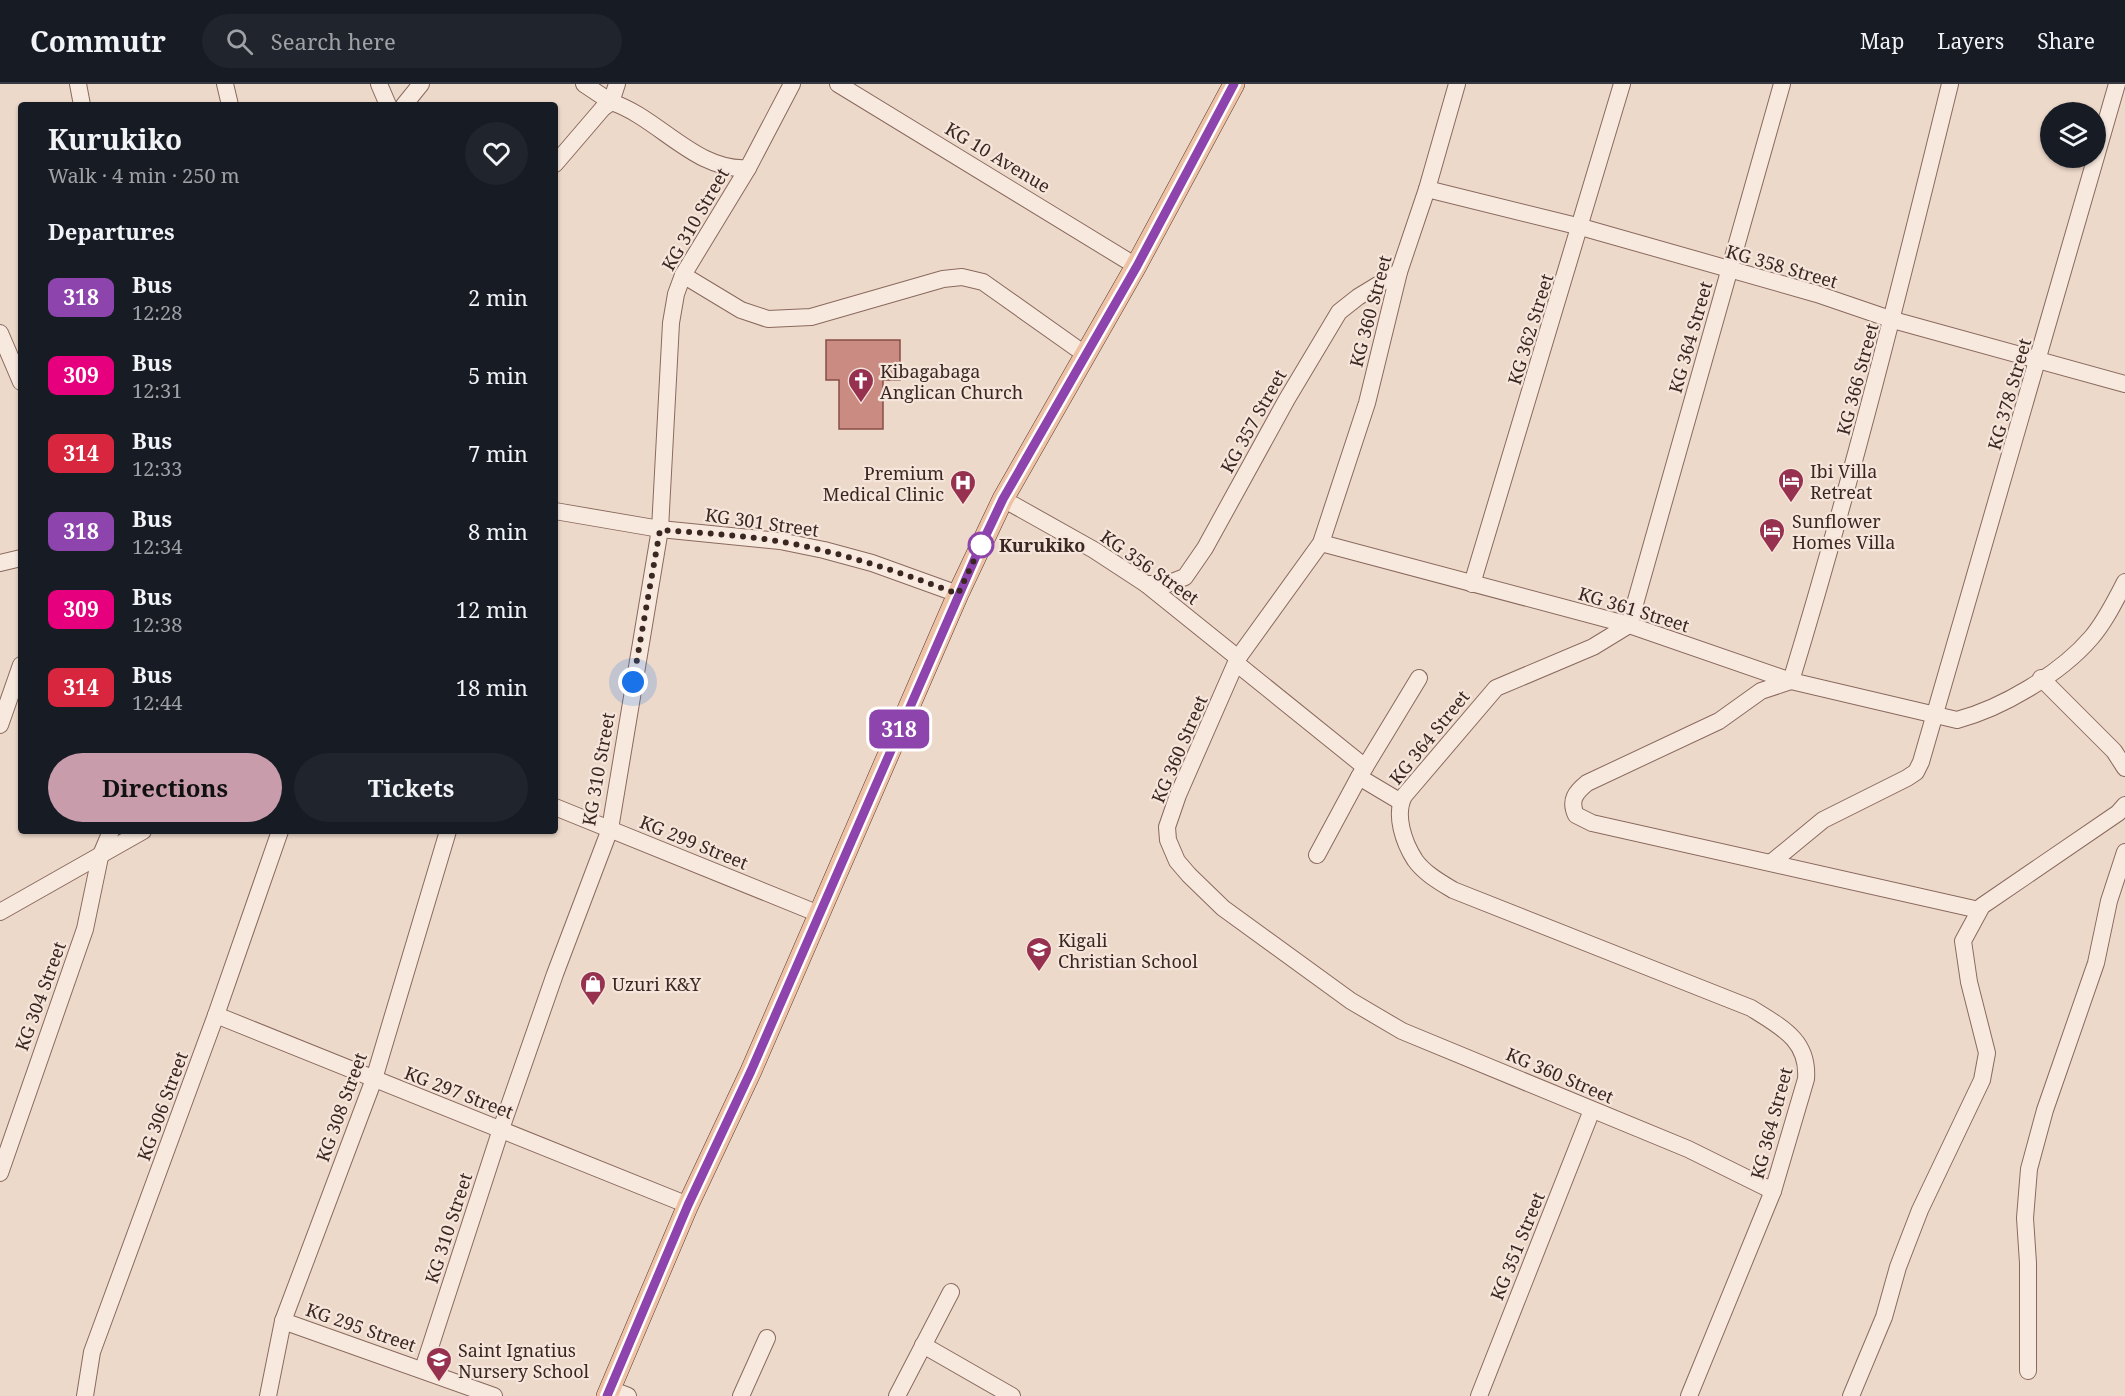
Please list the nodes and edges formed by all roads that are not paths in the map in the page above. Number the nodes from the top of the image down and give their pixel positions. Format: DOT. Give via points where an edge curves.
graph roads {
  1 [pos="78,84"];
  2 [pos="225,84"];
  3 [pos="379,84"];
  4 [pos="421,84"];
  5 [pos="584,84"];
  6 [pos="617,84"];
  7 [pos="792,84"];
  8 [pos="838,84"];
  9 [pos="1234,84"];
  10 [pos="1457,84"];
  11 [pos="1622,84"];
  12 [pos="1782,84"];
  13 [pos="1950,84"];
  14 [pos="2117,84"];
  15 [pos="81,102"];
  16 [pos="229,102"];
  17 [pos="387,102"];
  18 [pos="406,102"];
  19 [pos="611,102"];
  20 [pos="558,160"];
  21 [pos="748,168"];
  22 [pos="1427,189"];
  23 [pos="1581,228"];
  24 [pos="1137,266"];
  25 [pos="1729,271"];
  26 [pos="1399,272"];
  27 [pos="683,275"];
  28 [pos="1893,320"];
  29 [pos="0,333"];
  30 [pos="1086,355"];
  31 [pos="2040,358"];
  32 [pos="18,375"];
  33 [pos="2125,384"];
  34 [pos="1003,499"];
  35 [pos="558,512"];
  36 [pos="660,530"];
  37 [pos="1321,543"];
  38 [pos="18,559"];
  39 [pos="0,562"];
  40 [pos="2125,582"];
  41 [pos="1146,584"];
  42 [pos="1472,584"];
  43 [pos="958,594"];
  44 [pos="1629,625"];
  45 [pos="1237,660"];
  46 [pos="18,674"];
  47 [pos="1419,678"];
  48 [pos="2041,678"];
  49 [pos="1791,681"];
  50 [pos="1935,714"];
  51 [pos="0,725"];
  52 [pos="2125,768"];
  53 [pos="1362,772"];
  54 [pos="1401,802"];
  55 [pos="2125,805"];
  56 [pos="558,808"];
  57 [pos="610,829"];
  58 [pos="110,834"];
  59 [pos="138,834"];
  60 [pos="279,834"];
  61 [pos="447,834"];
  62 [pos="2125,852"];
  63 [pos="1317,855"];
  64 [pos="100,857"];
  65 [pos="1772,862"];
  66 [pos="1979,910"];
  67 [pos="0,912"];
  68 [pos="819,914"];
  69 [pos="216,1015"];
  70 [pos="374,1079"];
  71 [pos="1592,1110"];
  72 [pos="501,1129"];
  73 [pos="0,1173"];
  74 [pos="1773,1191"];
  75 [pos="688,1205"];
  76 [pos="951,1292"];
  77 [pos="283,1321"];
  78 [pos="767,1338"];
  79 [pos="923,1345"];
  80 [pos="423,1369"];
  81 [pos="2028,1371"];
  82 [pos="615,1394"];
  83 [pos="85,1396"];
  84 [pos="268,1396"];
  85 [pos="494,1396"];
  86 [pos="741,1396"];
  87 [pos="897,1396"];
  88 [pos="1012,1396"];
  89 [pos="1479,1396"];
  90 [pos="1689,1396"];
  91 [pos="1851,1396"];
  1 -- 15 [label="street"];
  2 -- 16 [label="street"];
  3 -- 17 [label="street"];
  4 -- 18 [label="street"];
  5 -- 19 [label="street"];
  6 -- 19 [label="street"];
  7 -- 21 [label="street"];
  8 -- 24 [label="street, KG 10 Avenue"];
  9 -- 24 [label="main road"];
  10 -- 22 [label="street, KG 360 Street"];
  11 -- 23 [label="street, KG 362 Street"];
  12 -- 25 [label="street, KG 364 Street"];
  13 -- 28 [label="street, KG 366 Street"];
  14 -- 31 [label="street, KG 378 Street"];
  19 -- 20 [label="street"];
  19 -- 21 [label="street" via="706,159 731,169"];
  21 -- 27 [label="street, KG 310 Street"];
  22 -- 23 [label="street, KG 358 Street"];
  22 -- 26 [label="street, KG 360 Street"];
  23 -- 25 [label="street, KG 358 Street"];
  23 -- 42 [label="street, KG 362 Street"];
  24 -- 30 [label="main road"];
  25 -- 28 [label="street, KG 358 Street" via="1817,294"];
  25 -- 44 [label="street, KG 364 Street"];
  26 -- 37 [label="street, KG 360 Street" via="1367,403"];
  26 -- 41 [label="street, KG 357 Street" via="1339,312 1185,577 1167,584"];
  27 -- 30 [label="street" via="741,310 768,320 812,317 943,279 983,282"];
  27 -- 36 [label="street, KG 310 Street" via="671,323"];
  28 -- 31 [label="street, KG 358 Street"];
  28 -- 49 [label="street, KG 366 Street"];
  29 -- 32 [label="street"];
  30 -- 34 [label="main road"];
  31 -- 33 [label="street, KG 358 Street"];
  31 -- 50 [label="street, KG 378 Street"];
  34 -- 41 [label="street, KG 356 Street"];
  34 -- 43 [label="main road"];
  35 -- 36 [label="street, KG 301 Street"];
  36 -- 43 [label="street, KG 301 Street" via="824,550"];
  36 -- 57 [label="street, KG 310 Street"];
  37 -- 42 [label="street, KG 361 Street"];
  37 -- 45 [label="street, KG 360 Street"];
  38 -- 39 [label="street"];
  40 -- 48 [label="street, KG 361 Street" via="2092,637 2072,657"];
  41 -- 45 [label="street, KG 356 Street"];
  42 -- 44 [label="street, KG 361 Street"];
  43 -- 68 [label="main road"];
  44 -- 49 [label="street, KG 361 Street"];
  44 -- 54 [label="street, KG 364 Street" via="1593,647 1496,688"];
  45 -- 53 [label="street, KG 356 Street"];
  45 -- 71 [label="street, KG 360 Street" via="1167,827 1177,861 1223,908 1362,1007 1402,1031"];
  46 -- 51 [label="street"];
  47 -- 53 [label="street"];
  48 -- 50 [label="street, KG 361 Street" via="1979,714 1957,720"];
  48 -- 52 [label="street" via="2114,751"];
  49 -- 50 [label="street, KG 361 Street"];
  49 -- 65 [label="street" via="1761,691 1719,721 1587,783 1573,799 1576,814 1592,823"];
  50 -- 65 [label="street, KG 378 Street" via="1916,772 1823,820"];
  53 -- 54 [label="street, KG 356 Street"];
  53 -- 63 [label="street"];
  54 -- 74 [label="street, KG 364 Street" via="1400,821 1415,860 1453,890 1751,1008 1782,1027 1796,1041 1807,1063 1806,1079"];
  55 -- 66 [label="street"];
  56 -- 57 [label="street, KG 299 Street"];
  57 -- 68 [label="street, KG 299 Street"];
  57 -- 72 [label="street, KG 310 Street"];
  58 -- 64 [label="street, KG 304 Street"];
  59 -- 64 [label="street"];
  60 -- 69 [label="street, KG 306 Street"];
  61 -- 70 [label="street, KG 308 Street"];
  62 -- 81 [label="street" via="2109,901 2096,963 2049,1098 2030,1169 2025,1218"];
  64 -- 67 [label="street"];
  64 -- 73 [label="street, KG 304 Street" via="85,929"];
  65 -- 66 [label="street"];
  66 -- 91 [label="street" via="1963,941 1963,954 1987,1053 1982,1080 1920,1210 1884,1317"];
  68 -- 75 [label="main road"];
  69 -- 70 [label="street, KG 297 Street"];
  69 -- 83 [label="street, KG 306 Street" via="92,1352"];
  70 -- 72 [label="street, KG 297 Street"];
  70 -- 77 [label="street, KG 308 Street"];
  71 -- 74 [label="street, KG 360 Street" via="1688,1149"];
  71 -- 89 [label="street, KG 351 Street"];
  72 -- 75 [label="street, KG 297 Street"];
  72 -- 80 [label="street, KG 310 Street"];
  74 -- 90 [label="street, KG 364 Street"];
  75 -- 82 [label="main road"];
  76 -- 79 [label="street"];
  77 -- 80 [label="street, KG 295 Street"];
  77 -- 84 [label="street, KG 308 Street"];
  78 -- 86 [label="street"];
  79 -- 87 [label="street"];
  79 -- 88 [label="street"];
  80 -- 85 [label="street, KG 295 Street"];
}
